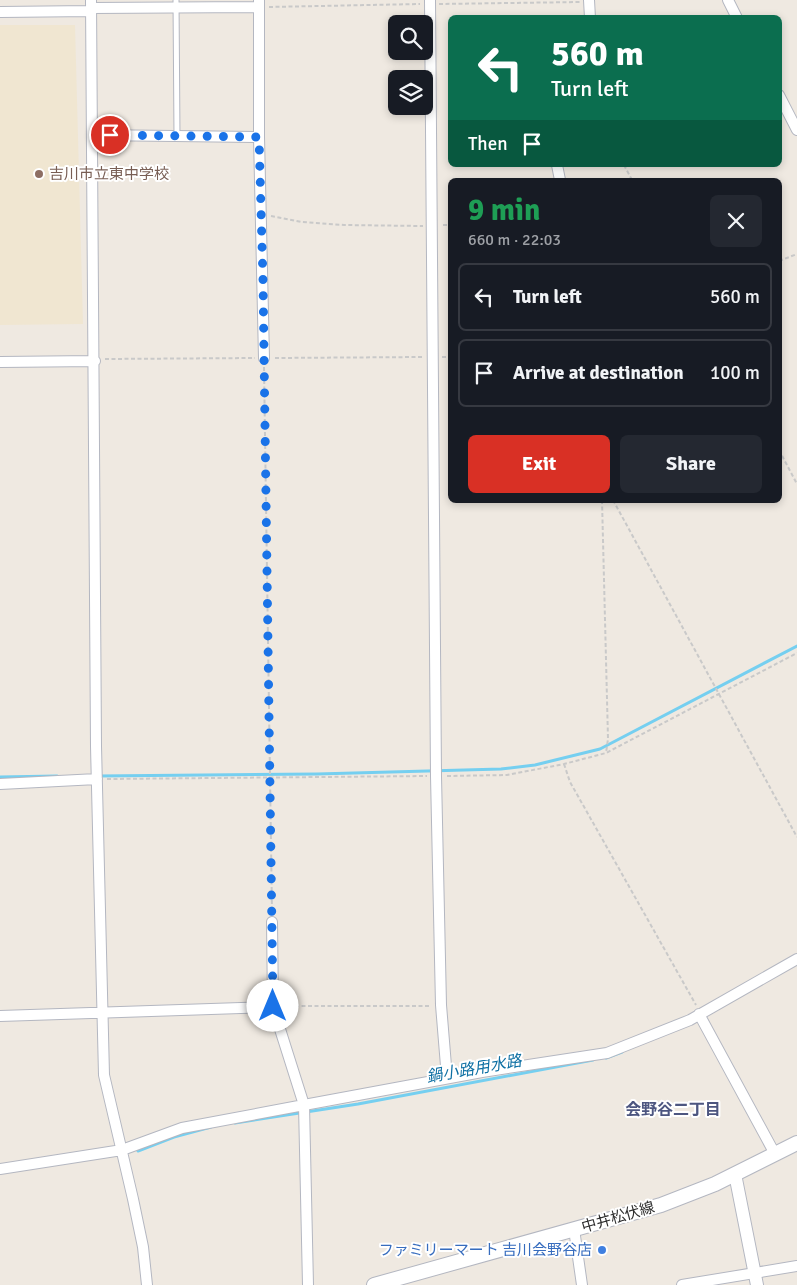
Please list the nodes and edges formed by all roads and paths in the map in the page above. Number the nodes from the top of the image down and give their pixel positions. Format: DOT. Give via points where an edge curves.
graph roads {
  1 [pos="430,0"];
  2 [pos="590,0"];
  3 [pos="728,0"];
  4 [pos="259,3"];
  5 [pos="176,4"];
  6 [pos="91,6"];
  7 [pos="0,12"];
  8 [pos="590,15"];
  9 [pos="736,15"];
  10 [pos="782,101"];
  11 [pos="797,130"];
  12 [pos="92,135"];
  13 [pos="177,136"];
  14 [pos="259,137"];
  15 [pos="261,214"];
  16 [pos="448,225"];
  17 [pos="432,226"];
  18 [pos="797,254"];
  19 [pos="782,259"];
  20 [pos="264,358"];
  21 [pos="95,360"];
  22 [pos="0,362"];
  23 [pos="782,456"];
  24 [pos="797,484"];
  25 [pos="602,503"];
  26 [pos="615,503"];
  27 [pos="797,653"];
  28 [pos="719,695"];
  29 [pos="606,753"];
  30 [pos="564,764"];
  31 [pos="436,776"];
  32 [pos="269,778"];
  33 [pos="97,779"];
  34 [pos="0,784"];
  35 [pos="797,837"];
  36 [pos="272,922"];
  37 [pos="797,960"];
  38 [pos="442,1005"];
  39 [pos="273,1006"];
  40 [pos="101,1012"];
  41 [pos="700,1014"];
  42 [pos="0,1016"];
  43 [pos="447,1078"];
  44 [pos="304,1105"];
  45 [pos="797,1143"];
  46 [pos="122,1150"];
  47 [pos="775,1154"];
  48 [pos="0,1169"];
  49 [pos="735,1174"];
  50 [pos="574,1229"];
  51 [pos="797,1266"];
  52 [pos="755,1279"];
  53 [pos="147,1285"];
  54 [pos="308,1285"];
  55 [pos="374,1285"];
  56 [pos="582,1285"];
  57 [pos="682,1285"];
  1 -- 17 [label="street"];
  2 -- 8 [label="street"];
  3 -- 9 [label="street"];
  4 -- 5 [label="street"];
  4 -- 14 [label="street"];
  5 -- 6 [label="street"];
  5 -- 13 [label="lane"];
  6 -- 7 [label="street"];
  6 -- 12 [label="street"];
  10 -- 11 [label="street"];
  12 -- 13 [label="street"];
  12 -- 21 [label="street"];
  13 -- 14 [label="street"];
  14 -- 15 [label="street"];
  15 -- 17 [label="path" via="336,225"];
  15 -- 20 [label="street"];
  16 -- 17 [label="path"];
  17 -- 31 [label="street"];
  18 -- 19 [label="path"];
  20 -- 32 [label="path"];
  21 -- 22 [label="street"];
  21 -- 33 [label="street"];
  23 -- 24 [label="path"];
  25 -- 29 [label="path"];
  26 -- 28 [label="path"];
  27 -- 28 [label="path"];
  28 -- 29 [label="path"];
  28 -- 35 [label="path"];
  29 -- 30 [label="path"];
  30 -- 31 [label="path" via="507,775"];
  30 -- 41 [label="path" via="570,782"];
  31 -- 32 [label="path"];
  31 -- 38 [label="street"];
  32 -- 33 [label="path"];
  32 -- 36 [label="path"];
  33 -- 34 [label="street"];
  33 -- 40 [label="street"];
  36 -- 39 [label="street"];
  37 -- 41 [label="street"];
  38 -- 39 [label="path"];
  38 -- 43 [label="street"];
  39 -- 40 [label="street"];
  39 -- 44 [label="street"];
  40 -- 42 [label="street"];
  40 -- 46 [label="street" via="104,1074"];
  41 -- 43 [label="street" via="608,1053"];
  41 -- 47 [label="street"];
  43 -- 44 [label="street"];
  44 -- 46 [label="street" via="182,1128"];
  44 -- 54 [label="street"];
  45 -- 47 [label="main road, 中井松伏線"];
  46 -- 48 [label="street"];
  46 -- 53 [label="street" via="143,1248"];
  47 -- 49 [label="main road, 中井松伏線"];
  49 -- 50 [label="main road, 中井松伏線" via="661,1205"];
  49 -- 52 [label="street"];
  50 -- 55 [label="main road, 中井松伏線"];
  50 -- 56 [label="street"];
  51 -- 52 [label="street"];
  52 -- 57 [label="street"];
}
